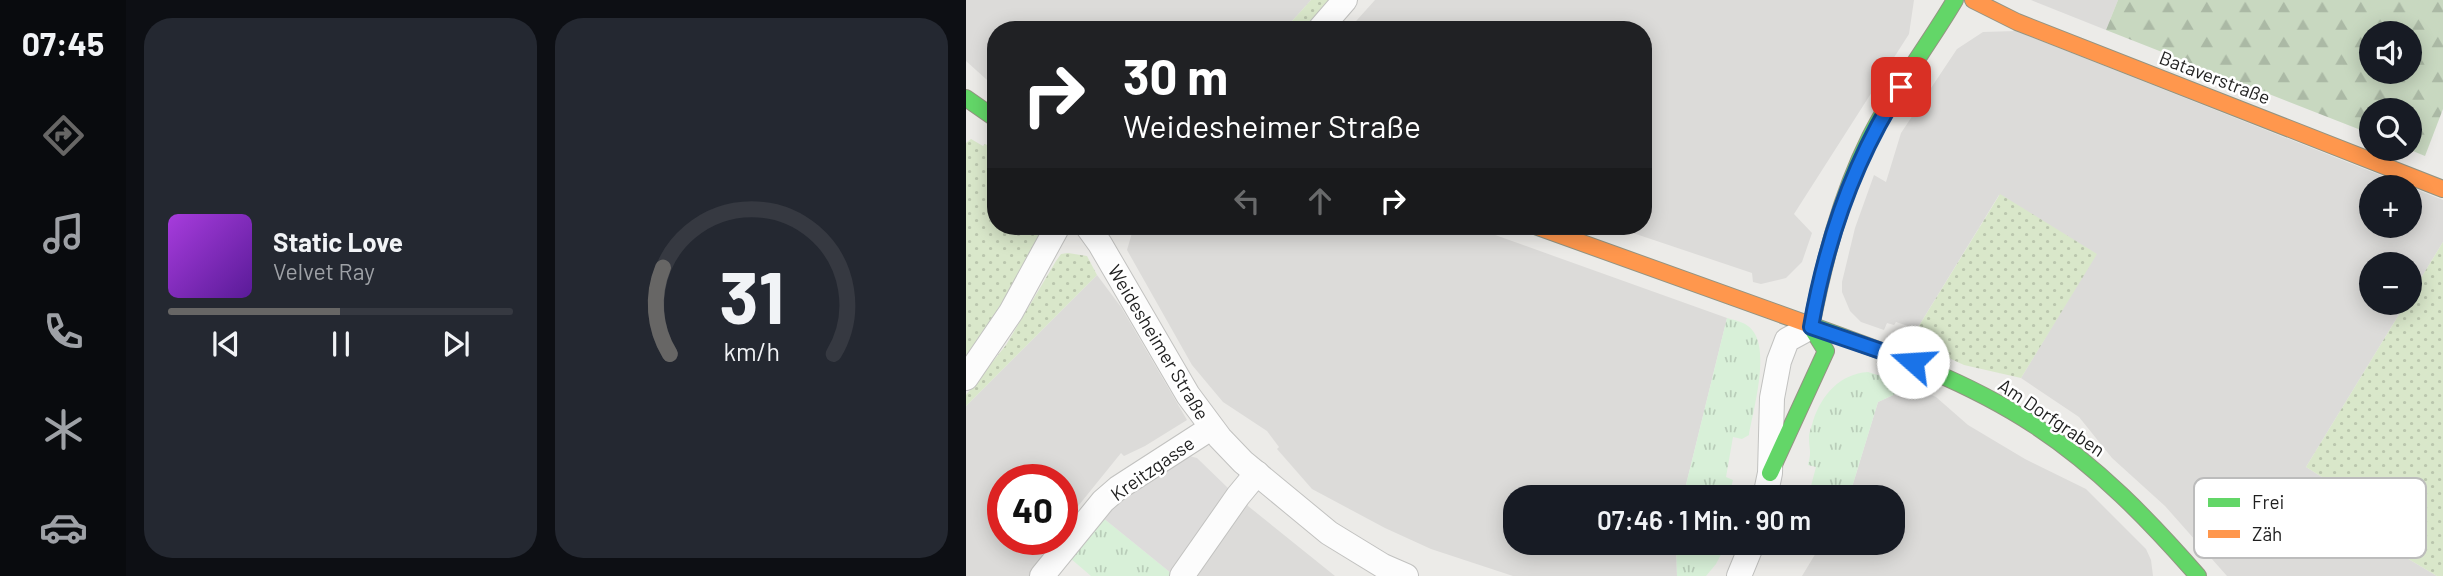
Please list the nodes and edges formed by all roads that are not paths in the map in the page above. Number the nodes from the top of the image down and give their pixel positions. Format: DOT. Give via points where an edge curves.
graph roads {
  1 [pos="1345,0"];
  2 [pos="1955,0"];
  3 [pos="1973,0"];
  4 [pos="1327,21"];
  5 [pos="966,98"];
  6 [pos="987,113"];
  7 [pos="2443,189"];
  8 [pos="1053,235"];
  9 [pos="1094,235"];
  10 [pos="1560,235"];
  11 [pos="1811,327"];
  12 [pos="966,378"];
  13 [pos="1211,428"];
  14 [pos="1257,473"];
  15 [pos="1767,485"];
  16 [pos="1748,555"];
  17 [pos="2192,574"];
  18 [pos="1042,576"];
  19 [pos="1182,576"];
  20 [pos="1406,576"];
  21 [pos="1739,576"];
  1 -- 4 [label="street"];
  2 -- 11 [label="street" via="1858,164 1822,266"];
  3 -- 7 [label="street, Bataverstraße" via="2017,22"];
  5 -- 6 [label="street"];
  8 -- 12 [label="street" via="1011,312"];
  9 -- 13 [label="street, Weidesheimer Straße"];
  10 -- 11 [label="street, Am Dorfgraben"];
  11 -- 15 [label="street" via="1787,340 1779,361"];
  11 -- 15 [label="street" via="1826,351"];
  11 -- 17 [label="street, Am Dorfgraben" via="1913,362 2034,425 2109,482 2158,530"];
  13 -- 14 [label="street, Weidesheimer Straße"];
  13 -- 18 [label="street, Kreitzgasse" via="1103,501"];
  14 -- 19 [label="street"];
  14 -- 20 [label="street, Weidesheimer Straße" via="1329,533"];
  16 -- 21 [label="street"];
}
